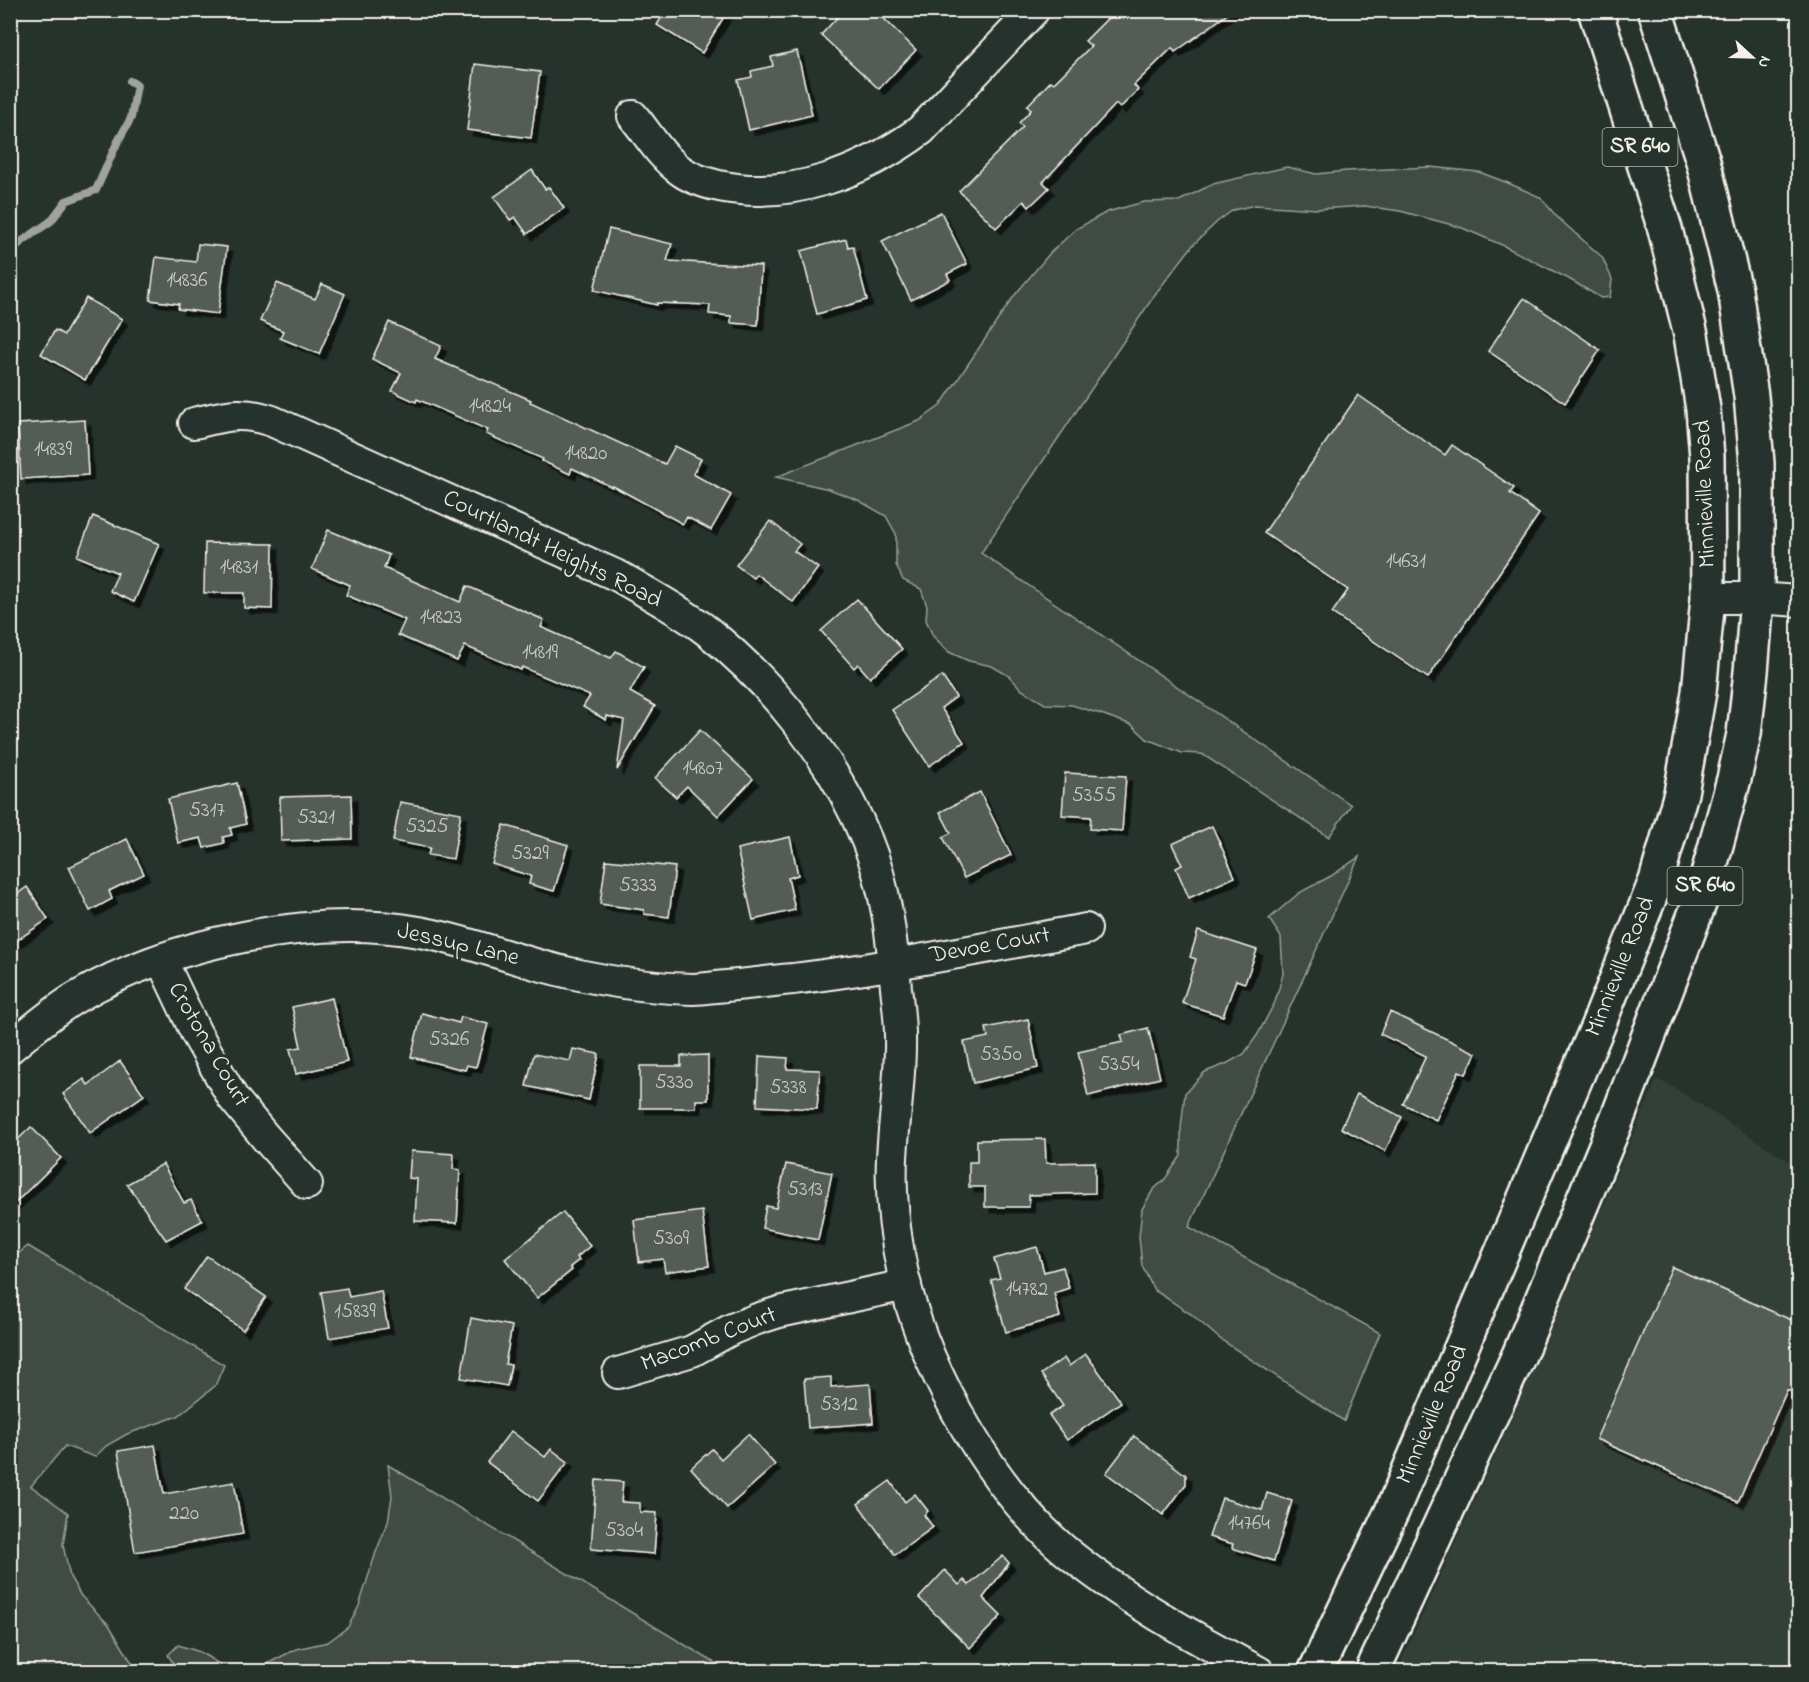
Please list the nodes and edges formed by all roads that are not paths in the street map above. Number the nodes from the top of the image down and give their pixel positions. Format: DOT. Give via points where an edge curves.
graph roads {
  1 [pos="1034,10"];
  2 [pos="1595,10"];
  3 [pos="1655,10"];
  4 [pos="633,116"];
  5 [pos="194,423"];
  6 [pos="1708,598"];
  7 [pos="1757,598"];
  8 [pos="1798,601"];
  9 [pos="1086,929"];
  10 [pos="161,959"];
  11 [pos="894,963"];
  12 [pos="10,1048"];
  13 [pos="307,1184"];
  14 [pos="906,1285"];
  15 [pos="618,1373"];
  16 [pos="1258,1671"];
  17 [pos="1315,1671"];
  18 [pos="1372,1671"];
  1 -- 4 [label="street" via="921,130 850,171 803,186 734,189 698,180 680,171"];
  2 -- 6 [label="main road, Minnieville Road / SR 640" via="1665,229 1691,335 1707,457"];
  3 -- 7 [label="main road, Minnieville Road / SR 640" via="1703,161 1735,290 1757,463"];
  5 -- 11 [label="street, Courtlandt Heights Road" via="235,414 272,421 620,577 706,631 746,664 782,702 854,810 878,875"];
  6 -- 7 [label="street"];
  6 -- 17 [label="main road, Minnieville Road / SR 640" via="1699,692 1681,794 1656,881 1392,1511"];
  7 -- 8 [label="street"];
  7 -- 18 [label="main road, Minnieville Road / SR 640" via="1744,734 1702,896 1619,1114 1519,1355"];
  9 -- 11 [label="street, Devoe Court"];
  10 -- 11 [label="street, Jessup Lane" via="251,935 381,927 454,940 569,973 635,985 696,989"];
  10 -- 12 [label="street, Jessup Lane" via="77,997"];
  10 -- 13 [label="street, Crotona Court" via="233,1098"];
  11 -- 14 [label="street, Courtlandt Heights Road" via="900,1082 892,1189"];
  14 -- 15 [label="street, Macomb Court" via="757,1318 692,1351"];
  14 -- 16 [label="street, Courtlandt Heights Road" via="916,1320 951,1401 987,1460 1021,1505 1061,1547 1104,1579 1176,1626"];
}
